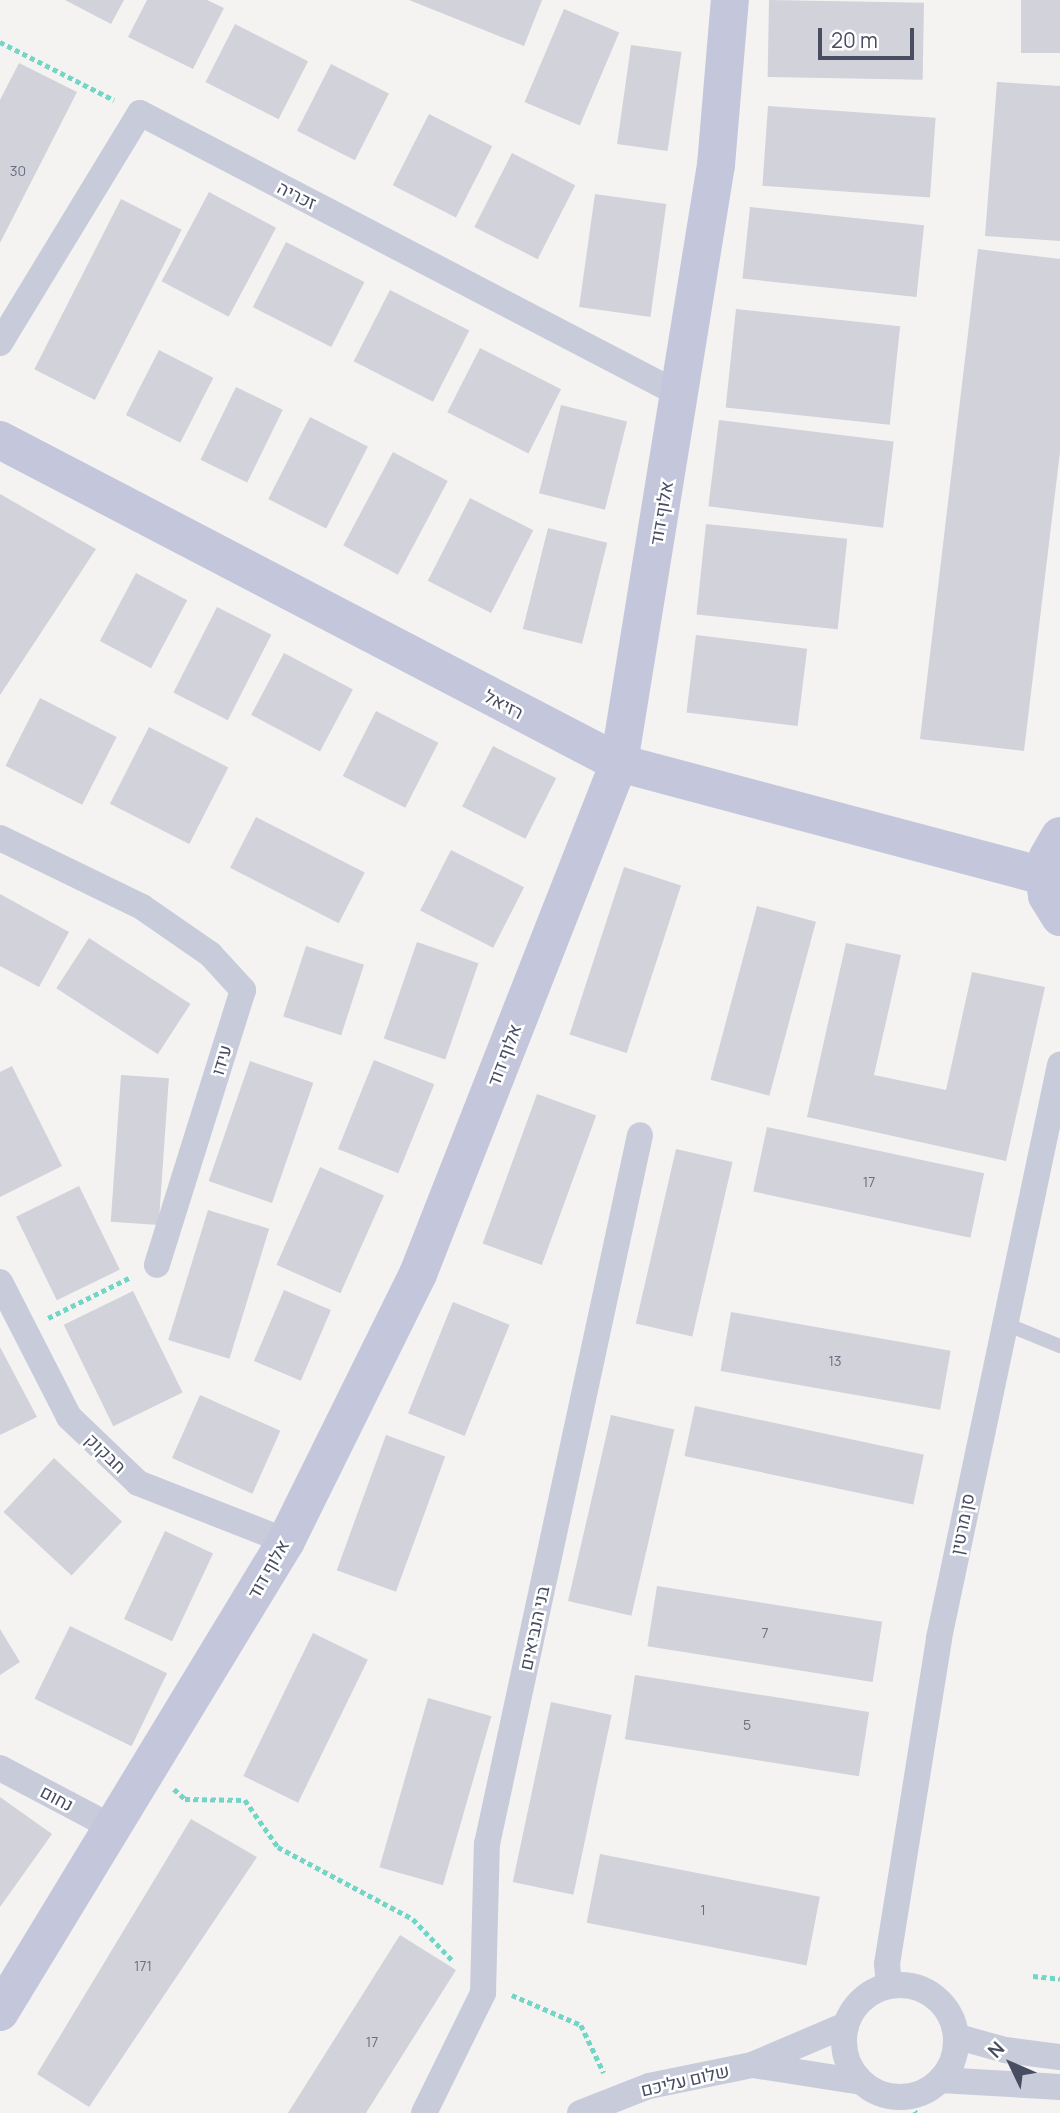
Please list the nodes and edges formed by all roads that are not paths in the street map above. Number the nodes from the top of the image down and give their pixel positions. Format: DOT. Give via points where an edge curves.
graph roads {
  1 [pos="722,3"];
  2 [pos="2,336"];
  3 [pos="681,395"];
  4 [pos="0,440"];
  5 [pos="619,763"];
  6 [pos="1060,836"];
  7 [pos="0,838"];
  8 [pos="1044,876"];
  9 [pos="1060,917"];
  10 [pos="1060,1065"];
  11 [pos="640,1135"];
  12 [pos="157,1265"];
  13 [pos="0,1282"];
  14 [pos="1006,1324"];
  15 [pos="1060,1346"];
  16 [pos="286,1541"];
  17 [pos="0,1768"];
  18 [pos="114,1828"];
  19 [pos="889,1986"];
  20 [pos="0,2012"];
  21 [pos="846,2025"];
  22 [pos="958,2037"];
  23 [pos="1060,2057"];
  24 [pos="752,2065"];
  25 [pos="940,2080"];
  26 [pos="862,2082"];
  27 [pos="1060,2087"];
  28 [pos="912,2105"];
  29 [pos="424,2113"];
  30 [pos="580,2113"];
  1 -- 3 [label="street, אלוף דוד" via="716,165"];
  2 -- 3 [label="street, זכריה" via="140,113"];
  3 -- 5 [label="street, אלוף דוד"];
  4 -- 5 [label="street, רזיאל"];
  5 -- 8 [label="street, רזיאל"];
  5 -- 16 [label="street, אלוף דוד" via="418,1274"];
  6 -- 8 [label="street"];
  7 -- 12 [label="street, עידו" via="142,907 210,954 243,990"];
  8 -- 9 [label="street" via="1047,895"];
  10 -- 14 [label="street, סן מרטין"];
  11 -- 29 [label="street, בני הנביאים" via="487,1844 483,1993"];
  13 -- 16 [label="street, חבקוק" via="69,1418 138,1483"];
  14 -- 15 [label="lane"];
  14 -- 19 [label="street, סן מרטין" via="939,1638 887,1964"];
  16 -- 18 [label="street, אלוף דוד"];
  17 -- 18 [label="street, נחום"];
  18 -- 20 [label="street, אלוף דוד"];
  19 -- 21 [label="street" via="867,1995"];
  19 -- 22 [label="street" via="920,1988 936,1997 948,2011"];
  21 -- 24 [label="street, שלום עליכם"];
  21 -- 26 [label="street" via="848,2062"];
  22 -- 23 [label="street" via="1005,2050"];
  22 -- 25 [label="street" via="951,2064"];
  24 -- 26 [label="street, שלום עליכם"];
  24 -- 30 [label="street, שלום עליכם" via="649,2086"];
  25 -- 27 [label="street"];
  25 -- 28 [label="street"];
  26 -- 28 [label="street"];
}
